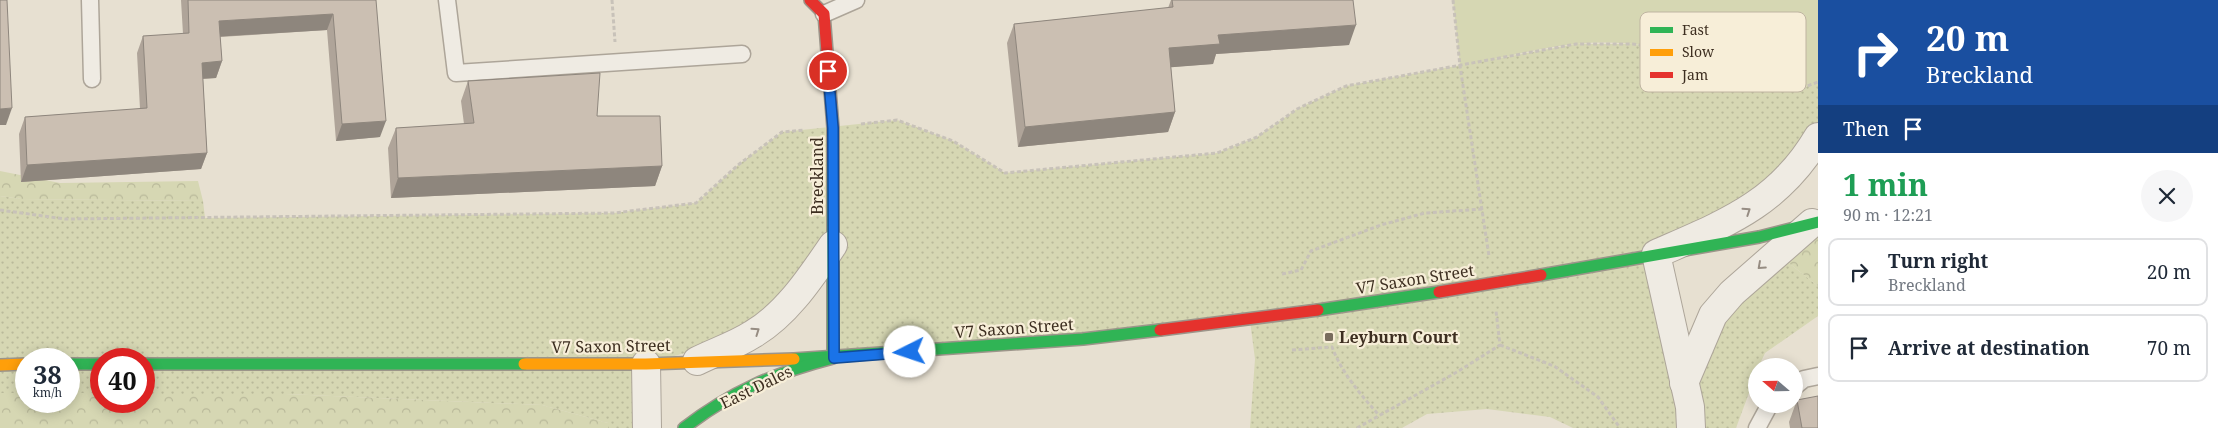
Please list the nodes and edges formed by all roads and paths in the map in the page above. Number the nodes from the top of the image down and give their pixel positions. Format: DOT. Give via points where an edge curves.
graph roads {
  1 [pos="90,0"];
  2 [pos="447,0"];
  3 [pos="612,0"];
  4 [pos="810,0"];
  5 [pos="856,0"];
  6 [pos="1453,0"];
  7 [pos="824,14"];
  8 [pos="1640,45"];
  9 [pos="742,54"];
  10 [pos="616,62"];
  11 [pos="1460,66"];
  12 [pos="92,79"];
  13 [pos="1818,82"];
  14 [pos="1806,86"];
  15 [pos="833,128"];
  16 [pos="1818,137"];
  17 [pos="1482,209"];
  18 [pos="0,210"];
  19 [pos="1815,223"];
  20 [pos="834,245"];
  21 [pos="1656,254"];
  22 [pos="1282,274"];
  23 [pos="1500,345"];
  24 [pos="1292,350"];
  25 [pos="834,358"];
  26 [pos="697,361"];
  27 [pos="15,364"];
  28 [pos="155,364"];
  29 [pos="646,364"];
  30 [pos="0,365"];
  31 [pos="1818,376"];
  32 [pos="1803,380"];
  33 [pos="1684,383"];
  34 [pos="1765,413"];
  35 [pos="1378,414"];
  36 [pos="647,428"];
  37 [pos="684,428"];
  38 [pos="1620,428"];
  39 [pos="1691,428"];
  40 [pos="1757,428"];
  1 -- 12 [label="lane"];
  2 -- 10 [label="lane" via="456,73"];
  3 -- 10 [label="path"];
  4 -- 7 [label="street"];
  5 -- 7 [label="lane"];
  6 -- 11 [label="path"];
  7 -- 15 [label="street, Breckland"];
  8 -- 11 [label="path" via="1576,44"];
  9 -- 10 [label="lane"];
  11 -- 15 [label="path" via="1346,86 1297,109 1257,138 1208,154 1005,173 953,140 897,120"];
  13 -- 14 [label="path"];
  15 -- 18 [label="path" via="782,132 738,165 696,203 614,213 65,219"];
  15 -- 20 [label="street, Breckland"];
  21 -- 16 [label="street, one-way" via="1734,219 1777,190"];
  17 -- 22 [label="path" via="1425,213 1381,225 1311,251 1301,270"];
  19 -- 21 [label="street, V7 Saxon Street" via="1759,237"];
  19 -- 33 [label="street, one-way" via="1732,293 1713,315"];
  20 -- 25 [label="street, Breckland"];
  26 -- 20 [label="street, one-way" via="754,334 780,313"];
  21 -- 25 [label="street, V7 Saxon Street, bridge" via="1439,292 1250,320 1102,337"];
  21 -- 33 [label="street"];
  23 -- 38 [label="path" via="1554,366 1598,396"];
  24 -- 35 [label="path" via="1332,347 1356,389"];
  25 -- 26 [label="street, V7 Saxon Street"];
  25 -- 37 [label="street, East Dales" via="786,370 740,393"];
  26 -- 29 [label="street, V7 Saxon Street"];
  27 -- 30 [label="street"];
  28 -- 29 [label="street, V7 Saxon Street"];
  29 -- 36 [label="street"];
  31 -- 32 [label="lane"];
  33 -- 39 [label="street"];
  34 -- 40 [label="lane"];
}
